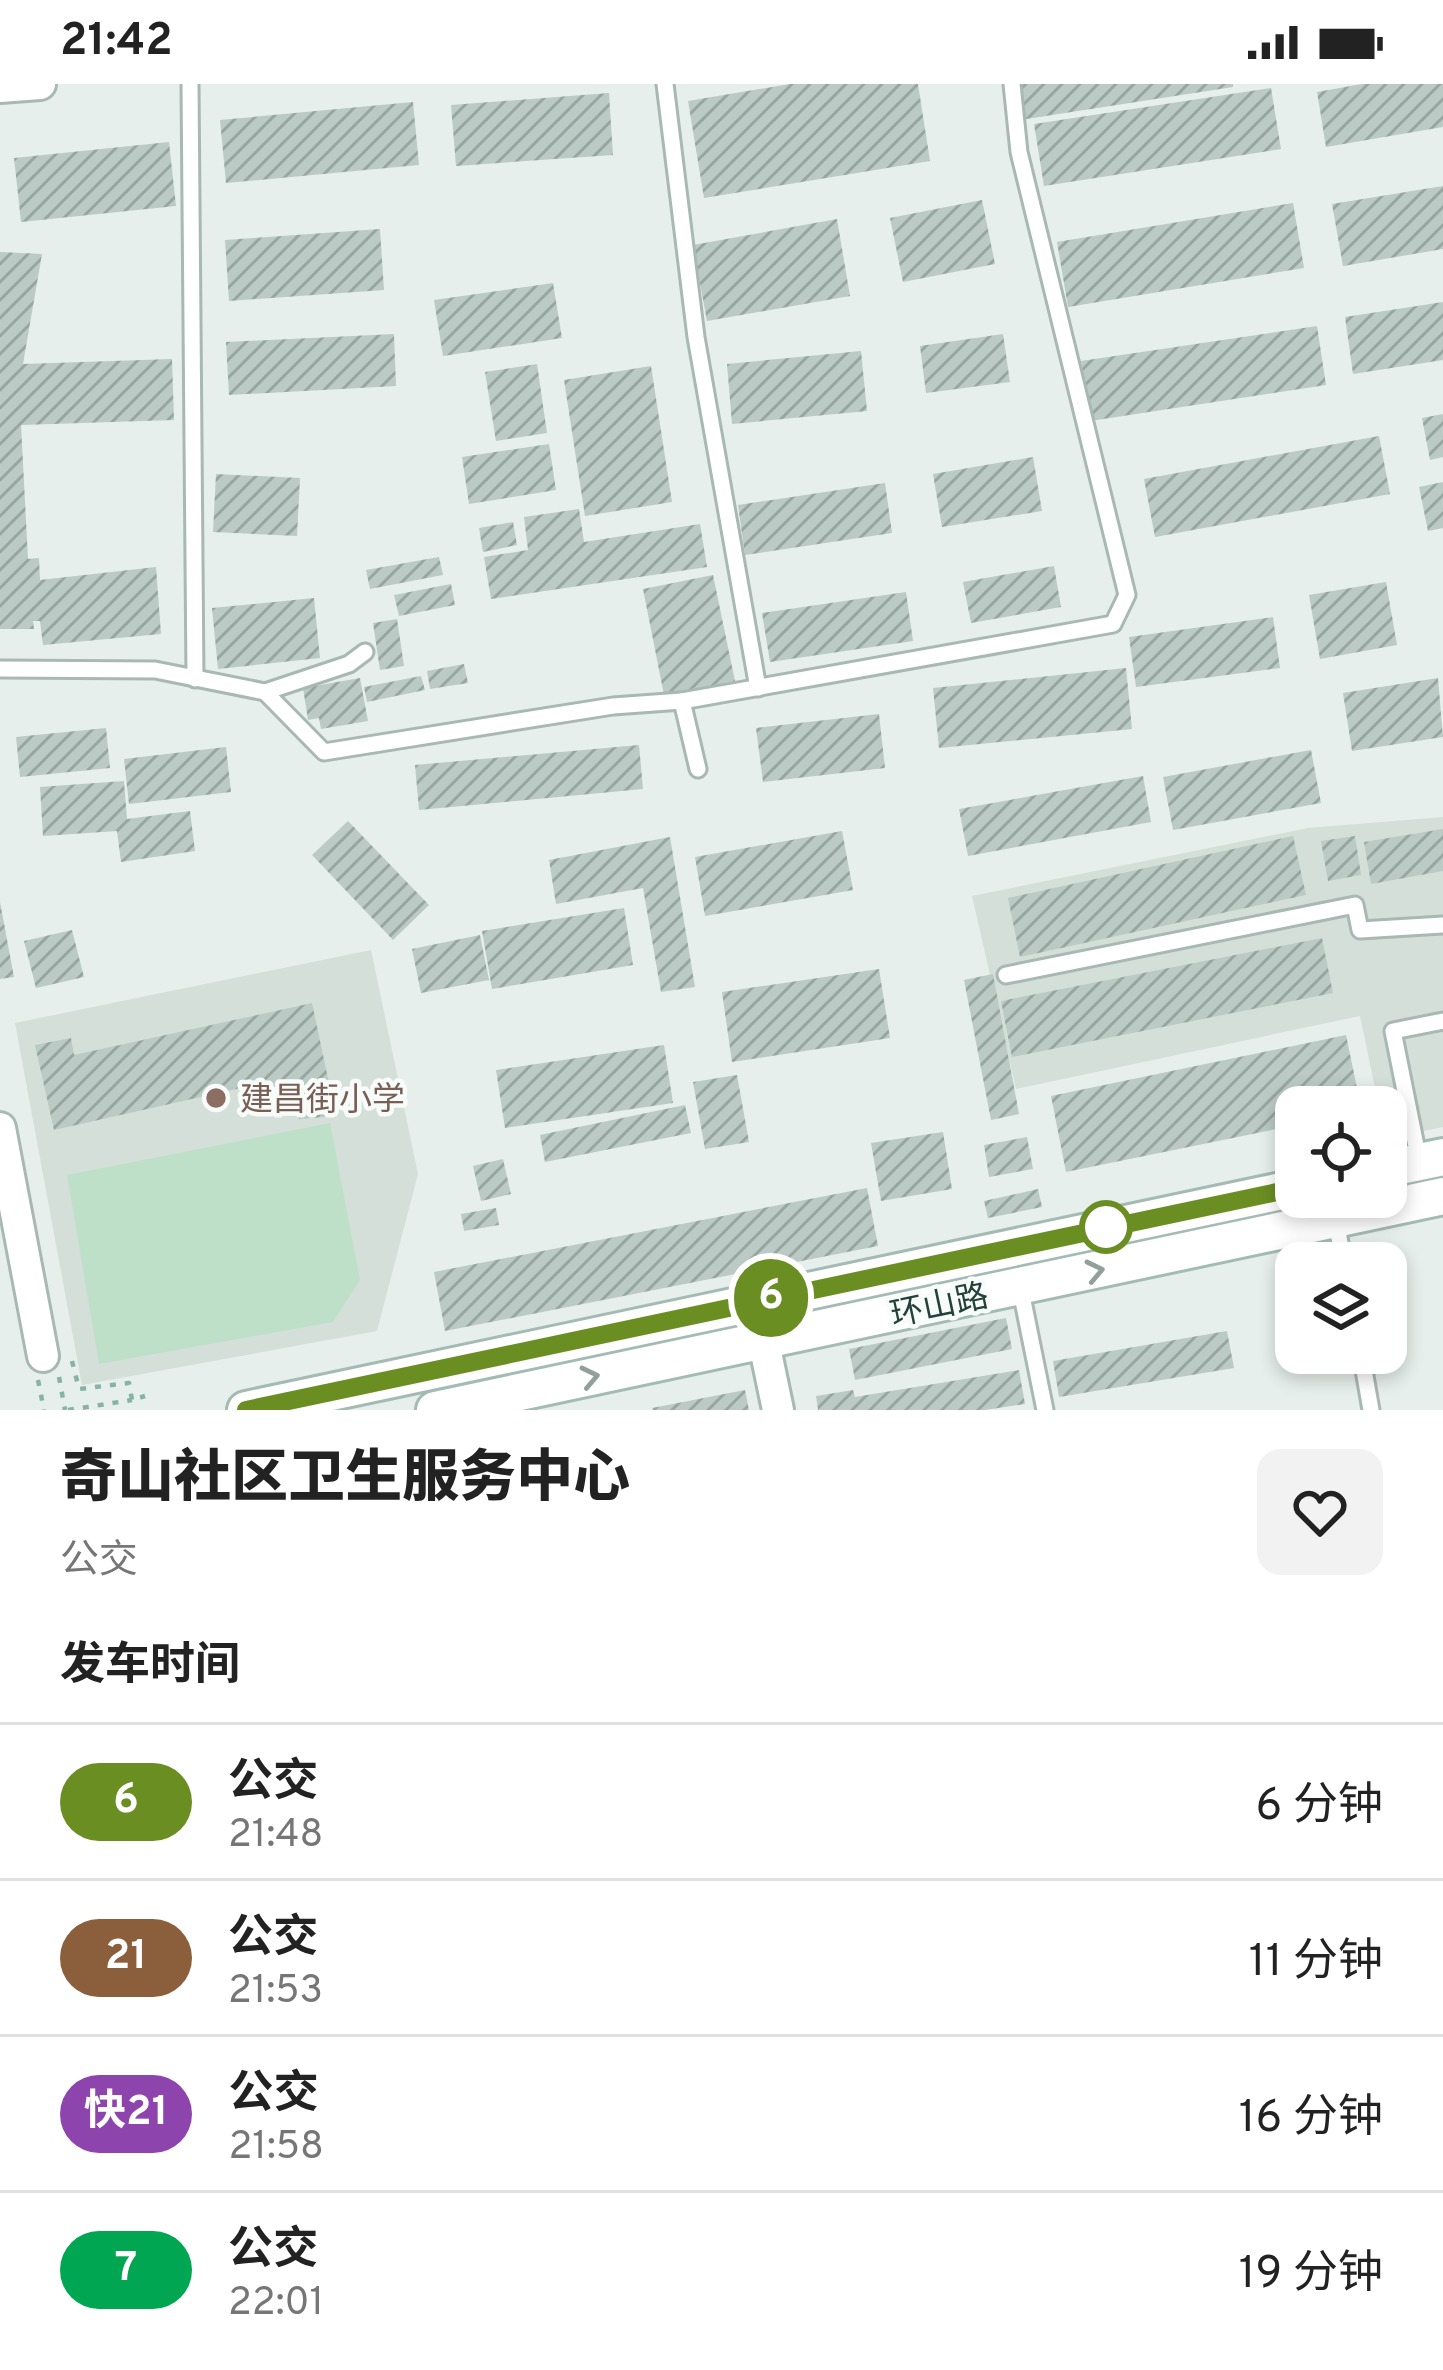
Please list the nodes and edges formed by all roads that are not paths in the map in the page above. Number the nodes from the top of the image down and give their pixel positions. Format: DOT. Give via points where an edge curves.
graph roads {
  1 [pos="40,84"];
  2 [pos="190,84"];
  3 [pos="665,84"];
  4 [pos="1012,84"];
  5 [pos="0,87"];
  6 [pos="365,652"];
  7 [pos="0,669"];
  8 [pos="195,679"];
  9 [pos="758,688"];
  10 [pos="265,692"];
  11 [pos="682,701"];
  12 [pos="698,769"];
  13 [pos="1443,925"];
  14 [pos="1006,975"];
  15 [pos="1443,1021"];
  16 [pos="0,1128"];
  17 [pos="1416,1162"];
  18 [pos="1275,1192"];
  19 [pos="1435,1198"];
  20 [pos="1297,1218"];
  21 [pos="1020,1286"];
  22 [pos="756,1301"];
  23 [pos="763,1341"];
  24 [pos="56,1353"];
  25 [pos="1365,1374"];
  26 [pos="444,1409"];
  27 [pos="246,1410"];
  28 [pos="778,1410"];
  29 [pos="1045,1410"];
  30 [pos="1371,1410"];
  1 -- 5 [label="street"];
  2 -- 8 [label="lane"];
  3 -- 9 [label="lane" via="696,337"];
  4 -- 9 [label="lane" via="1018,152 1126,596 1113,624"];
  6 -- 10 [label="lane"];
  7 -- 8 [label="lane" via="155,670"];
  8 -- 10 [label="lane"];
  9 -- 11 [label="lane"];
  10 -- 11 [label="lane" via="324,752"];
  11 -- 12 [label="lane"];
  13 -- 14 [label="lane" via="1360,930 1355,905"];
  15 -- 17 [label="lane" via="1393,1031"];
  16 -- 24 [label="street"];
  17 -- 19 [label="lane"];
  18 -- 22 [label="main road, 环山路"];
  21 -- 20 [label="main road, 环山路, one-way"];
  21 -- 23 [label="main road, 环山路"];
  21 -- 29 [label="lane"];
  22 -- 23 [label="street"];
  22 -- 27 [label="main road, 环山路"];
  26 -- 23 [label="main road, 环山路, one-way"];
  23 -- 28 [label="street"];
  25 -- 30 [label="lane"];
}
